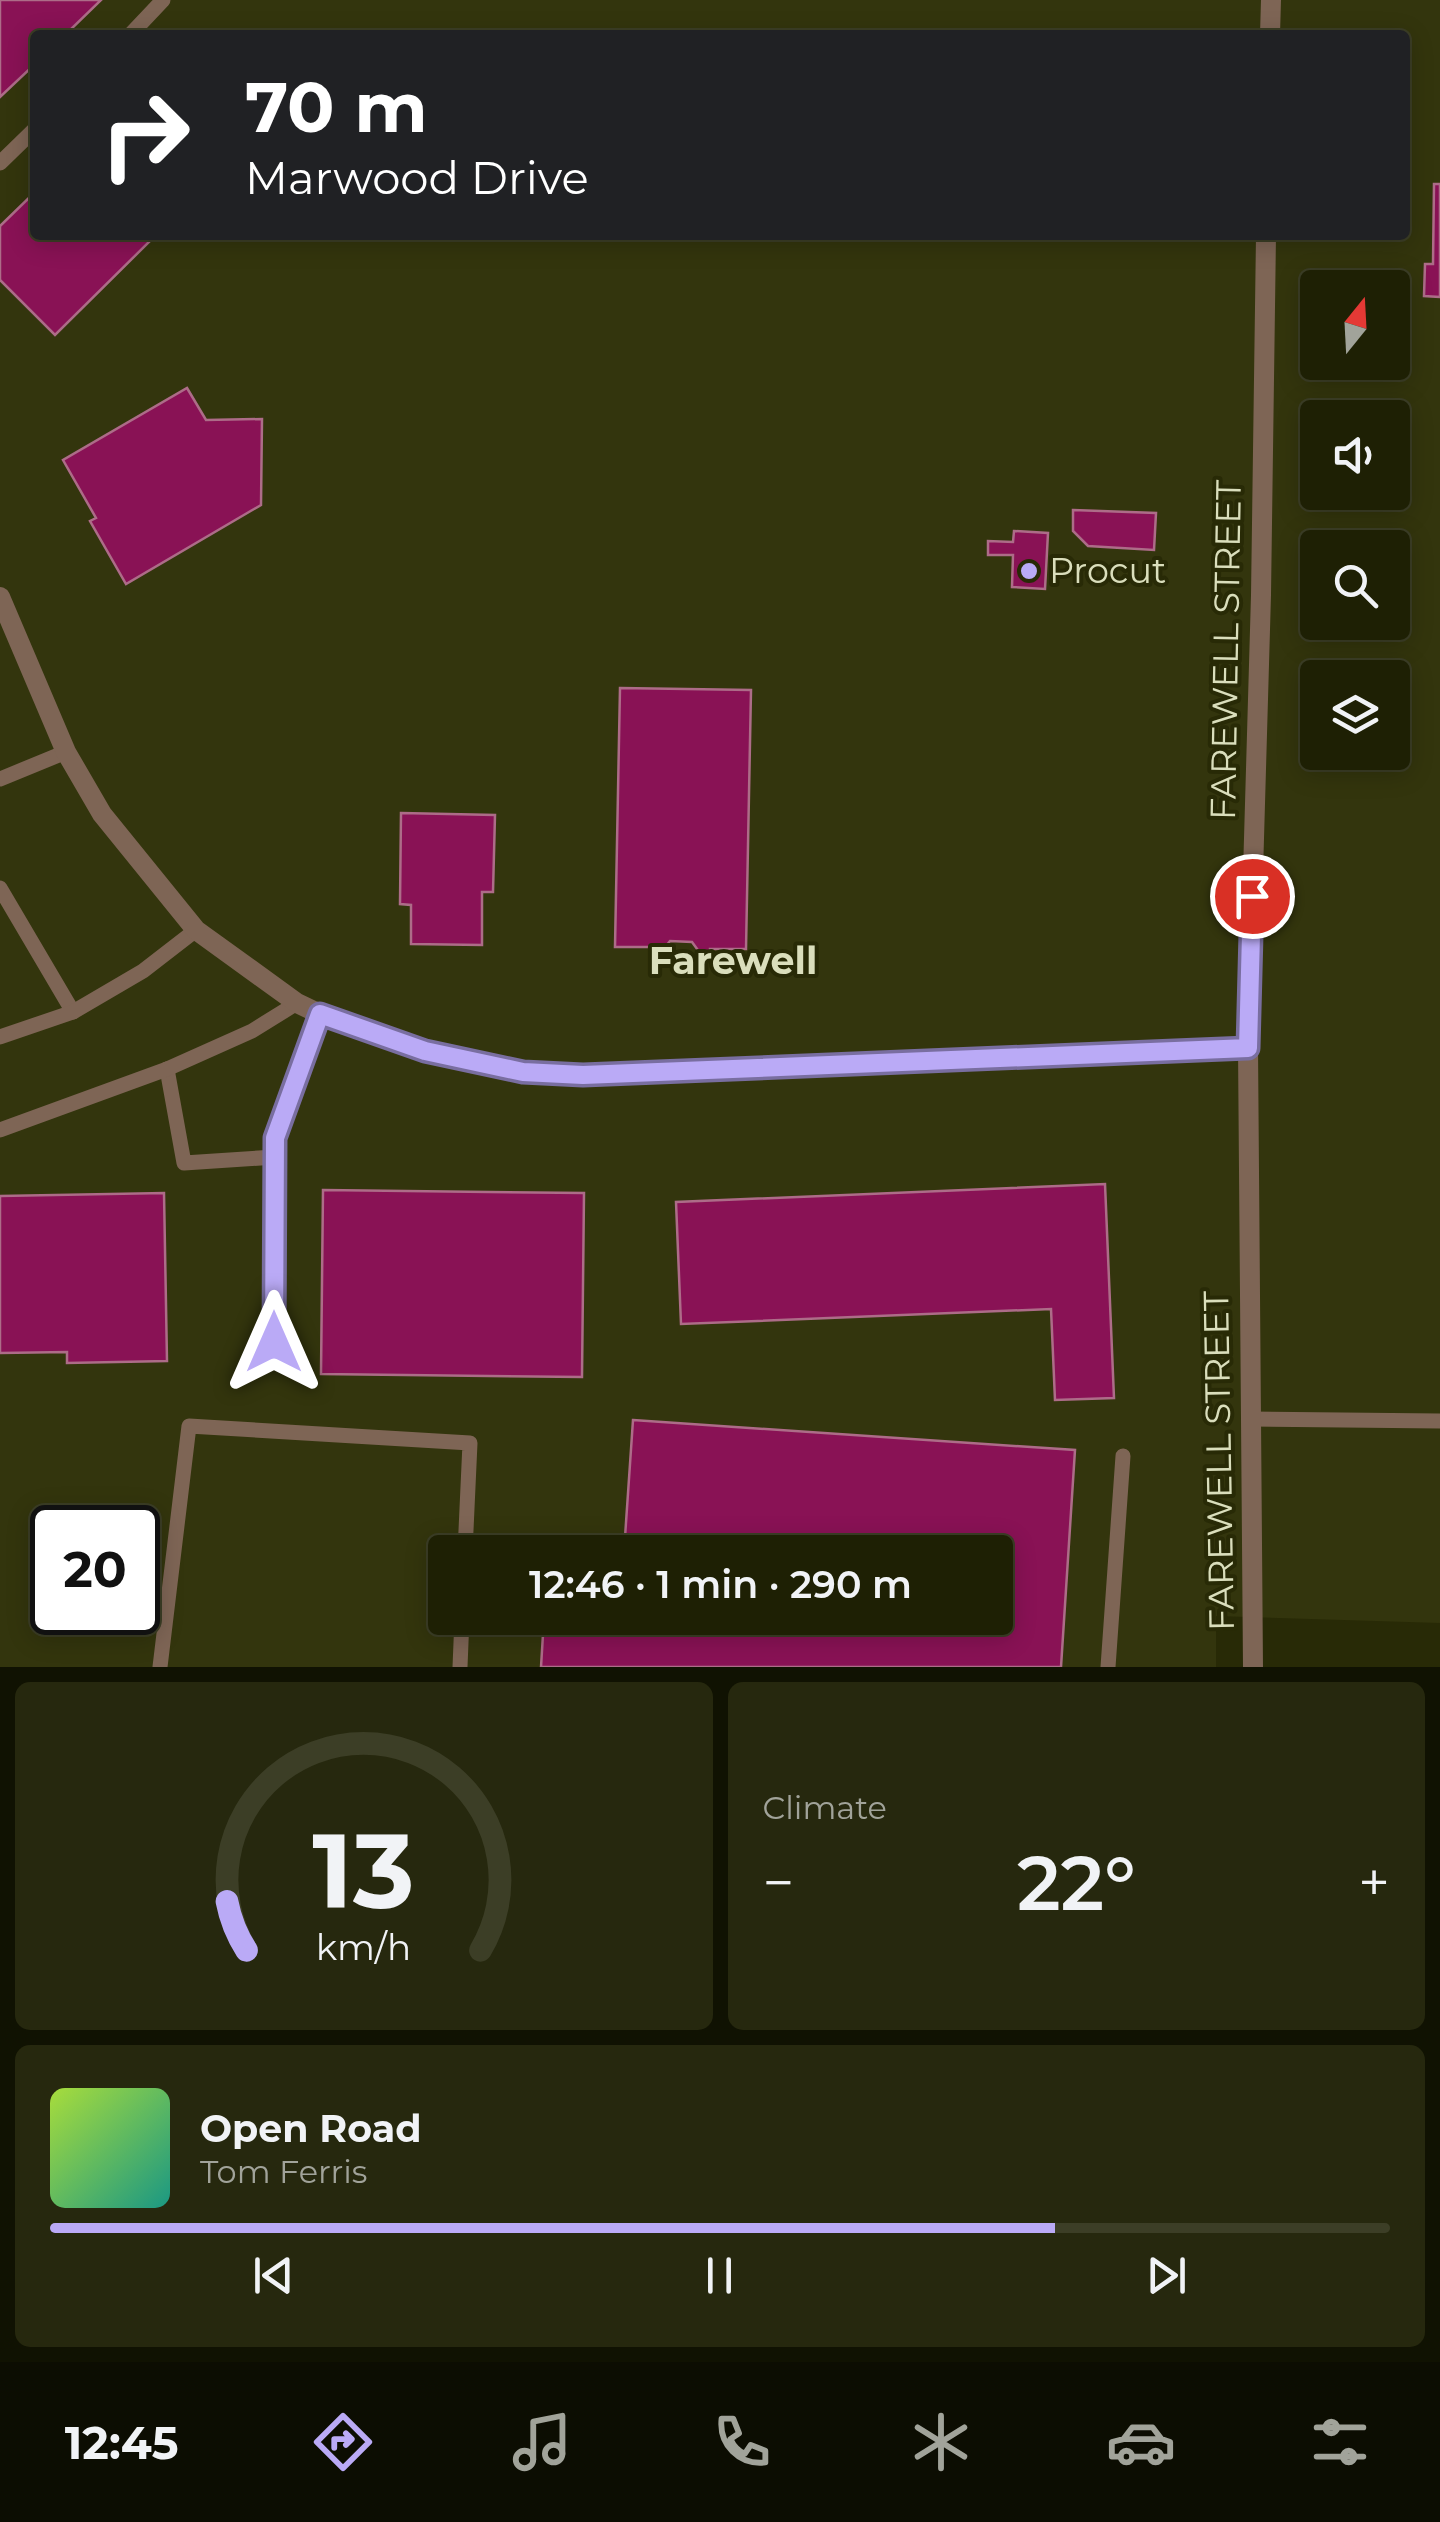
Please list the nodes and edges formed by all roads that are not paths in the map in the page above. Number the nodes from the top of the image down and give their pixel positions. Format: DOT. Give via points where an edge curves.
graph roads {
  1 [pos="163,0"];
  2 [pos="1270,0"];
  3 [pos="135,30"];
  4 [pos="1270,30"];
  5 [pos="30,134"];
  6 [pos="0,163"];
  7 [pos="1266,240"];
  8 [pos="0,597"];
  9 [pos="66,752"];
  10 [pos="0,779"];
  11 [pos="0,888"];
  12 [pos="196,930"];
  13 [pos="297,1003"];
  14 [pos="74,1012"];
  15 [pos="320,1014"];
  16 [pos="0,1038"];
  17 [pos="1248,1048"];
  18 [pos="167,1069"];
  19 [pos="0,1130"];
  20 [pos="275,1157"];
  21 [pos="274,1342"];
  22 [pos="1250,1419"];
  23 [pos="1440,1420"];
  24 [pos="1123,1456"];
  25 [pos="466,1535"];
  26 [pos="461,1635"];
  27 [pos="160,1667"];
  28 [pos="460,1667"];
  29 [pos="1108,1667"];
  30 [pos="1253,1667"];
  1 -- 3 [label="lane"];
  2 -- 4 [label="street"];
  5 -- 6 [label="lane"];
  7 -- 17 [label="street, FAREWELL STREET"];
  8 -- 9 [label="street"];
  9 -- 10 [label="lane"];
  9 -- 12 [label="street" via="102,814"];
  11 -- 14 [label="lane"];
  12 -- 13 [label="street"];
  12 -- 14 [label="lane"];
  13 -- 15 [label="street"];
  13 -- 18 [label="lane"];
  14 -- 16 [label="lane"];
  15 -- 17 [label="street" via="425,1051 523,1072 583,1075"];
  15 -- 20 [label="lane" via="275,1138"];
  17 -- 22 [label="street, FAREWELL STREET"];
  18 -- 19 [label="lane"];
  18 -- 20 [label="lane" via="184,1163"];
  20 -- 21 [label="lane"];
  22 -- 23 [label="lane"];
  22 -- 30 [label="street, FAREWELL STREET"];
  24 -- 29 [label="lane"];
  25 -- 27 [label="lane" via="470,1442 189,1426"];
  26 -- 28 [label="lane"];
}
